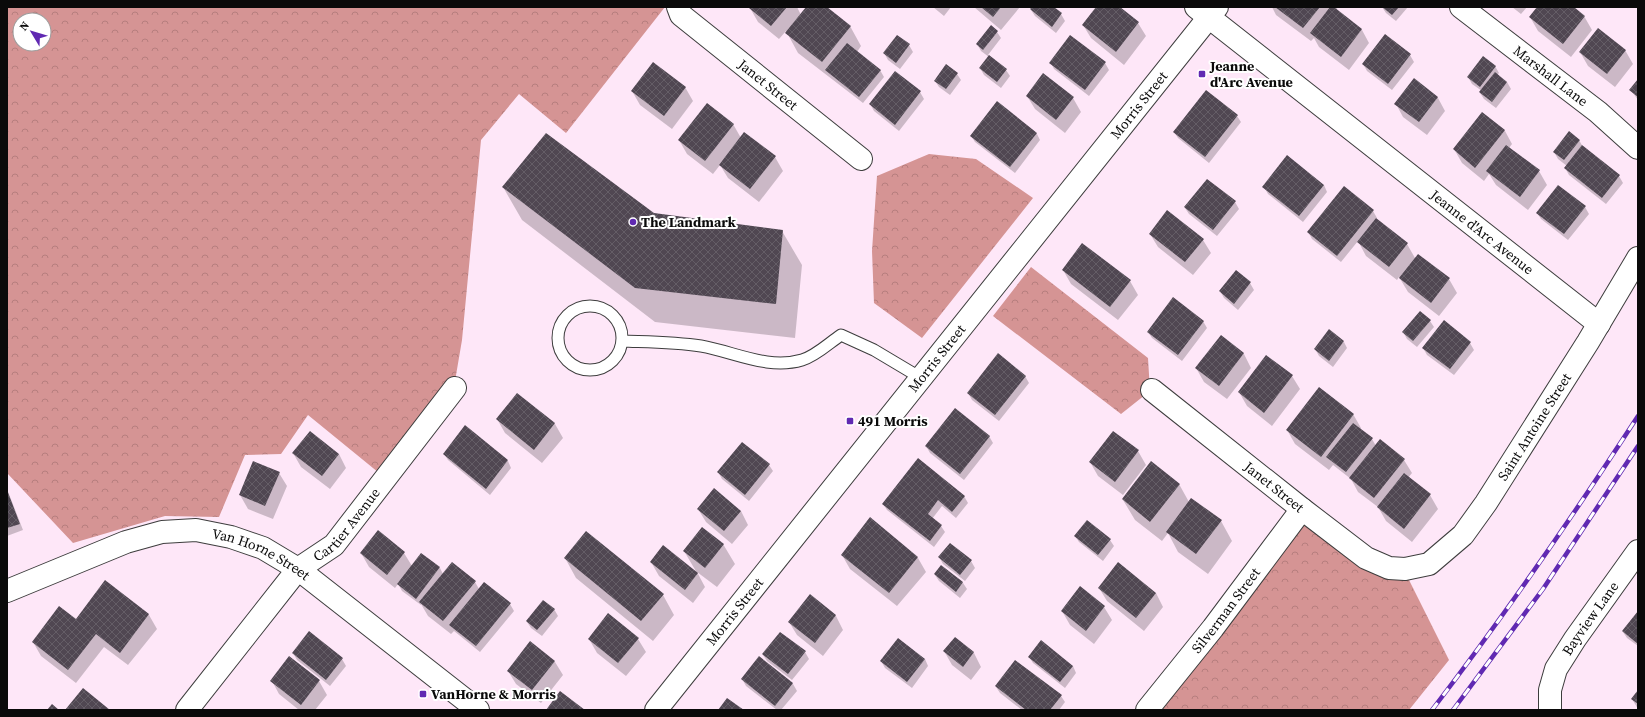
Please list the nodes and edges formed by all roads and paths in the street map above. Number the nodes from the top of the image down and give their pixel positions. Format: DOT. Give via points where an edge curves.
graph roads {
  1 [pos="678,7"];
  2 [pos="1461,7"];
  3 [pos="1208,10"];
  4 [pos="1638,148"];
  5 [pos="861,159"];
  6 [pos="1638,258"];
  7 [pos="1599,324"];
  8 [pos="622,341"];
  9 [pos="921,378"];
  10 [pos="455,388"];
  11 [pos="1152,390"];
  12 [pos="1302,509"];
  13 [pos="1638,551"];
  14 [pos="298,568"];
  15 [pos="1405,569"];
  16 [pos="7,591"];
  17 [pos="1550,700"];
  18 [pos="187,710"];
  19 [pos="478,710"];
  20 [pos="656,710"];
  21 [pos="1147,710"];
  1 -- 5 [label="street, Janet Street" via="681,15"];
  2 -- 4 [label="street, Marshall Lane" via="1598,112"];
  3 -- 7 [label="street, Jeanne d'Arc Avenue"];
  3 -- 9 [label="street, Morris Street"];
  6 -- 7 [label="street, Saint Antoine Street"];
  7 -- 15 [label="street, Saint Antoine Street" via="1486,503 1462,535 1428,564"];
  8 -- 8 [label="lane" via="620,351 611,363 588,371 568,362 560,351 558,335 560,325 566,317 574,310 588,306 600,308 612,315 620,326"];
  8 -- 9 [label="lane" via="695,345 778,364 803,360 841,335 874,350"];
  9 -- 20 [label="street, Morris Street"];
  10 -- 14 [label="street, Cartier Avenue" via="334,545"];
  11 -- 12 [label="street, Janet Street"];
  12 -- 15 [label="street, Janet Street" via="1366,558 1389,568"];
  12 -- 21 [label="street, Silverman Street"];
  13 -- 17 [label="street, Bayview Lane" via="1556,669"];
  14 -- 16 [label="street, Van Horne Street" via="263,548 231,537 196,530 162,532 126,542"];
  14 -- 18 [label="street, Cartier Avenue"];
  14 -- 19 [label="street, Van Horne Street"];
}
